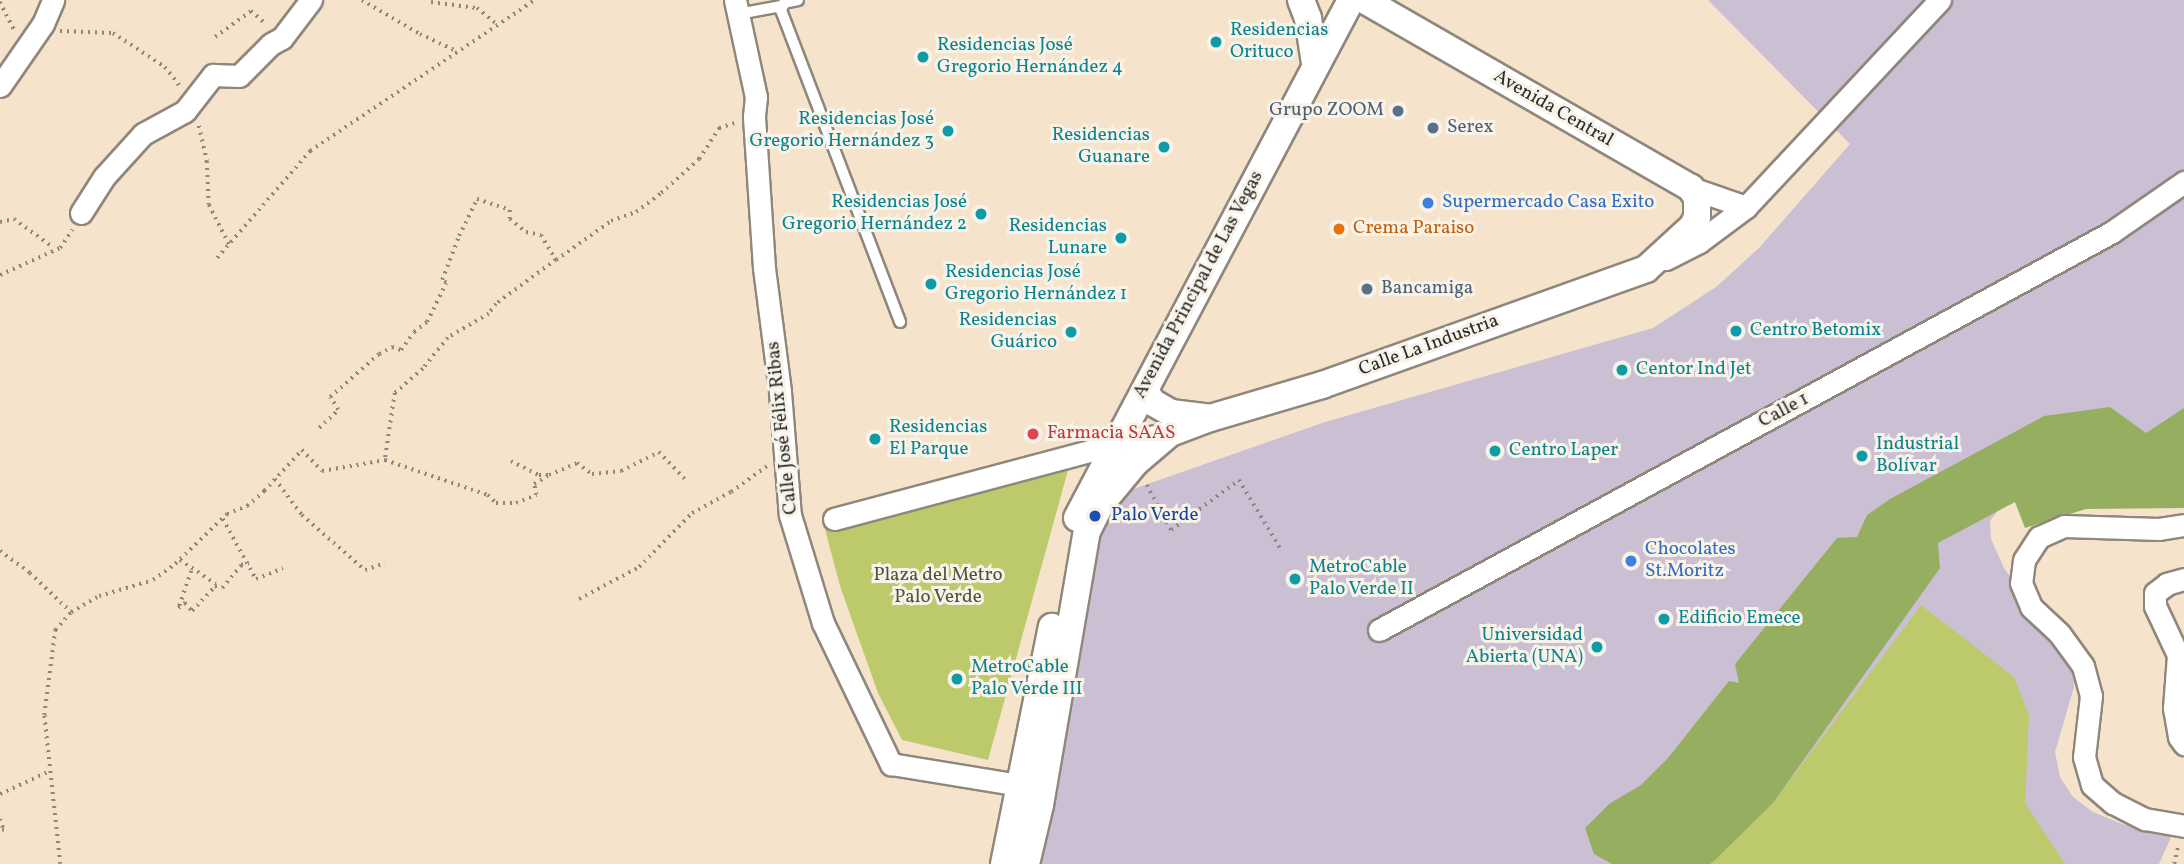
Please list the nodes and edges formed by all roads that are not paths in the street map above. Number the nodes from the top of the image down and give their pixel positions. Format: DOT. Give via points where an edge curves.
graph roads {
  1 [pos="53,0"];
  2 [pos="311,0"];
  3 [pos="798,0"];
  4 [pos="1301,0"];
  5 [pos="1350,0"];
  6 [pos="1364,0"];
  7 [pos="1940,0"];
  8 [pos="781,6"];
  9 [pos="736,7"];
  10 [pos="1315,63"];
  11 [pos="0,86"];
  12 [pos="2184,182"];
  13 [pos="1691,188"];
  14 [pos="1746,207"];
  15 [pos="81,213"];
  16 [pos="1646,269"];
  17 [pos="900,322"];
  18 [pos="1144,390"];
  19 [pos="1210,418"];
  20 [pos="1170,433"];
  21 [pos="1116,444"];
  22 [pos="834,519"];
  23 [pos="2184,526"];
  24 [pos="2184,579"];
  25 [pos="1379,630"];
  26 [pos="2181,655"];
  27 [pos="2184,744"];
  28 [pos="1019,785"];
  29 [pos="1040,805"];
  30 [pos="2184,826"];
  31 [pos="1004,864"];
  32 [pos="1026,864"];
  1 -- 11 [label="street" via="43,24"];
  2 -- 15 [label="street" via="282,37 239,76 213,75 185,111 143,134 104,177"];
  3 -- 8 [label="lane"];
  4 -- 10 [label="street"];
  5 -- 10 [label="street, Avenida Principal de Las Vegas"];
  6 -- 13 [label="street, Avenida Central"];
  7 -- 14 [label="street, Calle La Industria"];
  8 -- 9 [label="lane"];
  8 -- 17 [label="lane"];
  9 -- 28 [label="street, Calle José Félix Ribas" via="756,97 764,268 790,515 823,623 891,764"];
  10 -- 18 [label="street, Avenida Principal de Las Vegas"];
  12 -- 25 [label="street, Calle 1" via="2112,232"];
  13 -- 14 [label="street, Avenida Central"];
  13 -- 16 [label="street, Calle La Industria" via="1698,206 1693,226"];
  14 -- 16 [label="street, Calle La Industria" via="1699,242"];
  16 -- 19 [label="street, Calle La Industria" via="1322,385"];
  18 -- 19 [label="street, Calle La Industria" via="1152,402 1171,413"];
  18 -- 21 [label="street, Avenida Principal de Las Vegas"];
  19 -- 20 [label="street, Calle La Industria"];
  20 -- 21 [label="street, Calle La Industria"];
  20 -- 29 [label="street" via="1135,463 1101,503 1087,531"];
  21 -- 22 [label="street, Calle La Industria"];
  21 -- 28 [label="street, Avenida Principal de Las Vegas" via="1074,525"];
  23 -- 30 [label="street" via="2064,526 2039,537 2024,560 2021,583 2031,607 2084,666 2091,696 2084,757 2092,785 2113,803 2145,819"];
  24 -- 26 [label="street" via="2155,593 2155,606"];
  26 -- 27 [label="street" via="2174,708"];
  28 -- 29 [label="street"];
  28 -- 31 [label="street, Avenida Principal de Las Vegas"];
  29 -- 32 [label="street"];
}
